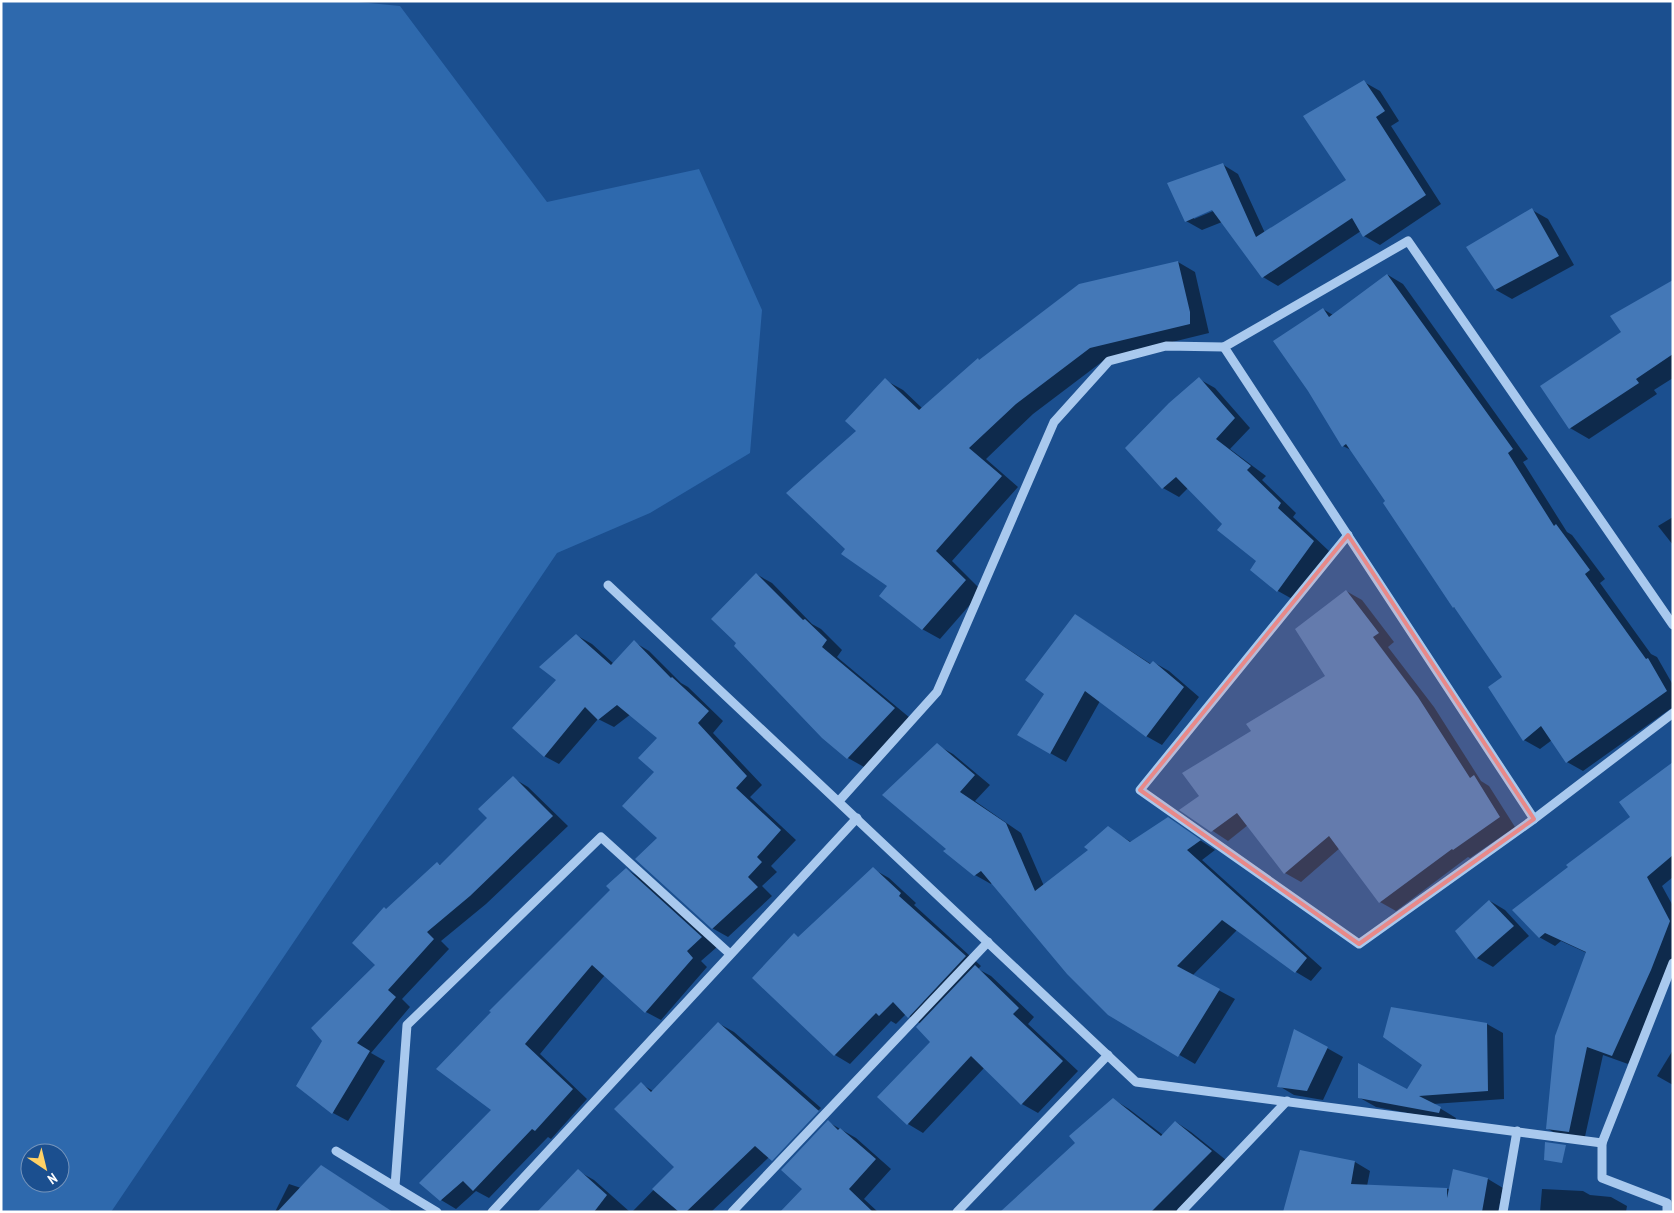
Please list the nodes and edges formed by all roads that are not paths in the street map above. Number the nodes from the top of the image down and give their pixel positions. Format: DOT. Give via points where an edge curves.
graph roads {
  1 [pos="1224,347"];
  2 [pos="1348,535"];
  3 [pos="608,585"];
  4 [pos="1673,625"];
  5 [pos="1673,713"];
  6 [pos="839,802"];
  7 [pos="857,818"];
  8 [pos="1534,819"];
  9 [pos="988,942"];
  10 [pos="730,954"];
  11 [pos="1673,963"];
  12 [pos="1108,1055"];
  13 [pos="1287,1101"];
  14 [pos="1517,1131"];
  15 [pos="1602,1143"];
  16 [pos="336,1150"];
  17 [pos="395,1186"];
  18 [pos="423,1208"];
  19 [pos="437,1212"];
  20 [pos="492,1212"];
  21 [pos="732,1212"];
  22 [pos="957,1212"];
  23 [pos="1181,1212"];
  24 [pos="1503,1212"];
  25 [pos="1666,1212"];
  1 -- 2 [label="street"];
  1 -- 4 [label="street" via="1408,241"];
  1 -- 6 [label="street" via="1166,346 1109,361 1054,422 937,692"];
  2 -- 8 [label="street"];
  2 -- 8 [label="street" via="1140,790 1359,944"];
  3 -- 6 [label="street"];
  5 -- 8 [label="street"];
  6 -- 7 [label="street"];
  7 -- 9 [label="street"];
  7 -- 10 [label="street"];
  9 -- 12 [label="street"];
  9 -- 21 [label="street"];
  10 -- 17 [label="street" via="601,837 407,1025"];
  10 -- 20 [label="street"];
  11 -- 15 [label="street"];
  12 -- 13 [label="street" via="1136,1082"];
  12 -- 22 [label="street"];
  13 -- 14 [label="street"];
  13 -- 23 [label="street"];
  14 -- 15 [label="street"];
  14 -- 24 [label="street"];
  15 -- 25 [label="street" via="1602,1178 1667,1203"];
  16 -- 17 [label="street"];
  17 -- 18 [label="street"];
  18 -- 19 [label="street"];
}
